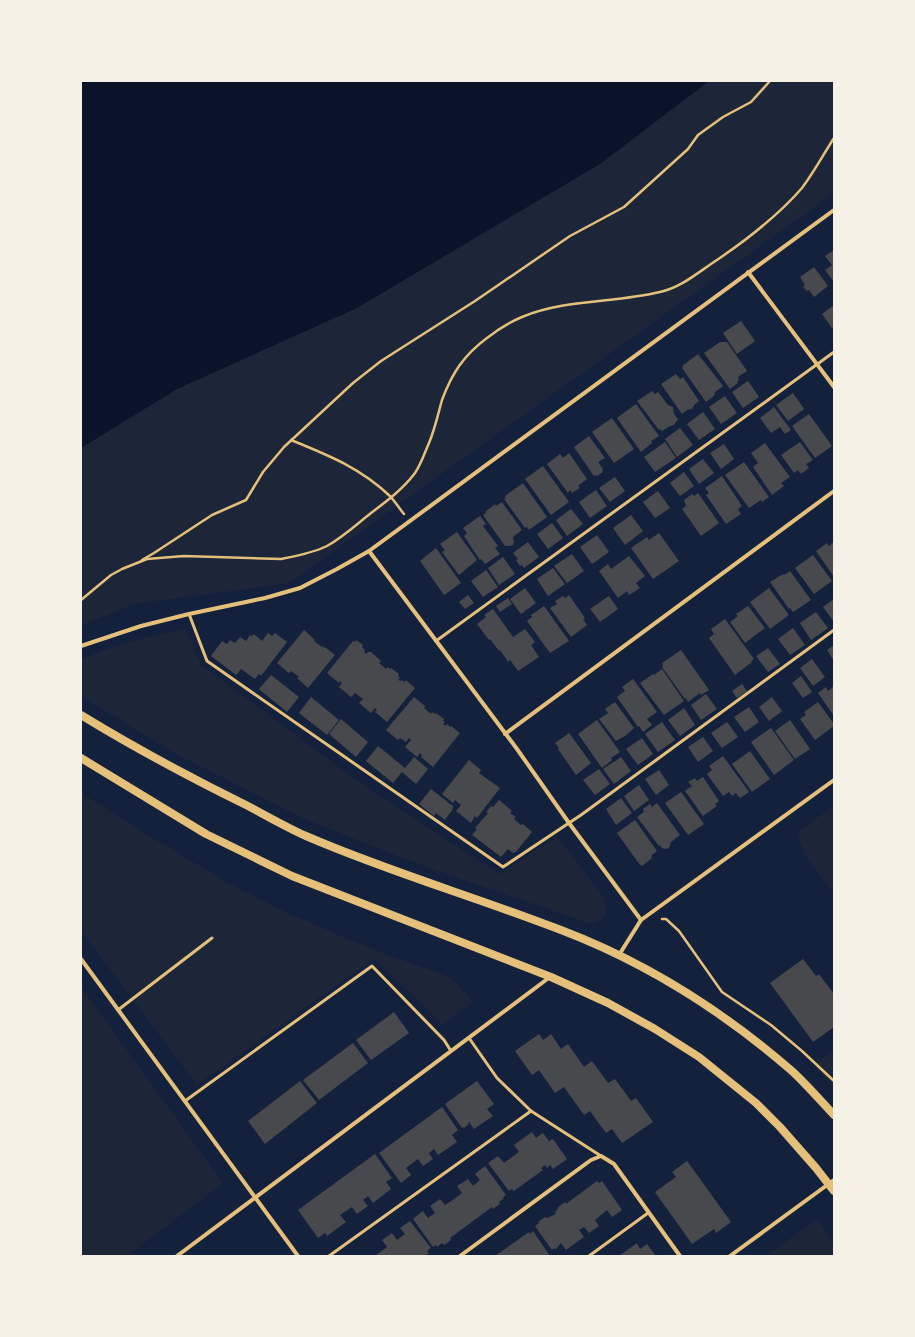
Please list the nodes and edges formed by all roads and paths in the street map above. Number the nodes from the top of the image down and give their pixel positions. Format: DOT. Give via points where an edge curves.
graph roads {
  1 [pos="770,81"];
  2 [pos="834,138"];
  3 [pos="834,210"];
  4 [pos="748,272"];
  5 [pos="834,352"];
  6 [pos="817,365"];
  7 [pos="834,387"];
  8 [pos="291,440"];
  9 [pos="834,491"];
  10 [pos="392,498"];
  11 [pos="409,520"];
  12 [pos="368,551"];
  13 [pos="134,563"];
  14 [pos="81,600"];
  15 [pos="189,614"];
  16 [pos="834,630"];
  17 [pos="436,641"];
  18 [pos="81,646"];
  19 [pos="81,715"];
  20 [pos="505,734"];
  21 [pos="81,758"];
  22 [pos="834,780"];
  23 [pos="569,823"];
  24 [pos="641,920"];
  25 [pos="212,938"];
  26 [pos="618,956"];
  27 [pos="81,959"];
  28 [pos="551,977"];
  29 [pos="118,1010"];
  30 [pos="469,1038"];
  31 [pos="452,1051"];
  32 [pos="834,1081"];
  33 [pos="185,1101"];
  34 [pos="531,1111"];
  35 [pos="834,1115"];
  36 [pos="601,1156"];
  37 [pos="831,1182"];
  38 [pos="834,1191"];
  39 [pos="256,1198"];
  40 [pos="648,1213"];
  41 [pos="177,1256"];
  42 [pos="298,1256"];
  43 [pos="329,1256"];
  44 [pos="460,1256"];
  45 [pos="589,1256"];
  46 [pos="680,1256"];
  47 [pos="730,1256"];
  1 -- 8 [label="path" via="751,102 723,117 698,135 688,149 624,207 570,236 381,361"];
  2 -- 10 [label="path" via="818,166 787,204 751,236 684,283 655,293 568,305 535,313 505,326 477,346 455,372 443,399 430,441 415,472"];
  3 -- 4 [label="street"];
  4 -- 6 [label="street"];
  4 -- 11 [label="street"];
  5 -- 6 [label="lane"];
  6 -- 7 [label="street"];
  6 -- 17 [label="lane"];
  8 -- 10 [label="path" via="357,470"];
  8 -- 13 [label="path" via="263,472 246,500 212,515"];
  9 -- 20 [label="street"];
  10 -- 11 [label="path"];
  10 -- 13 [label="path" via="326,546 296,556 280,559 160,557"];
  11 -- 12 [label="street"];
  12 -- 15 [label="street" via="300,588"];
  12 -- 17 [label="street"];
  13 -- 14 [label="path" via="111,575"];
  15 -- 18 [label="street" via="141,626"];
  15 -- 23 [label="lane" via="207,661 503,867"];
  16 -- 23 [label="lane"];
  17 -- 20 [label="street"];
  19 -- 26 [label="main road" via="125,742 305,835 386,868 562,930"];
  20 -- 23 [label="street"];
  21 -- 28 [label="main road" via="206,834 292,876"];
  22 -- 24 [label="street"];
  23 -- 24 [label="street"];
  24 -- 26 [label="street"];
  24 -- 32 [label="path" via="666,919 679,931 722,992 771,1026"];
  25 -- 29 [label="lane"];
  26 -- 35 [label="main road" via="676,987 732,1023 793,1072"];
  27 -- 29 [label="street"];
  28 -- 30 [label="street"];
  28 -- 37 [label="main road" via="608,1003 698,1057 756,1103"];
  29 -- 33 [label="street"];
  30 -- 31 [label="street"];
  30 -- 34 [label="lane" via="497,1078"];
  31 -- 33 [label="lane" via="372,966"];
  31 -- 39 [label="street"];
  33 -- 39 [label="street"];
  34 -- 36 [label="lane"];
  34 -- 43 [label="lane"];
  36 -- 40 [label="street" via="614,1164"];
  36 -- 44 [label="street" via="591,1160"];
  37 -- 38 [label="main road"];
  37 -- 47 [label="street"];
  39 -- 41 [label="street"];
  39 -- 42 [label="street"];
  40 -- 45 [label="lane"];
  40 -- 46 [label="street"];
}
